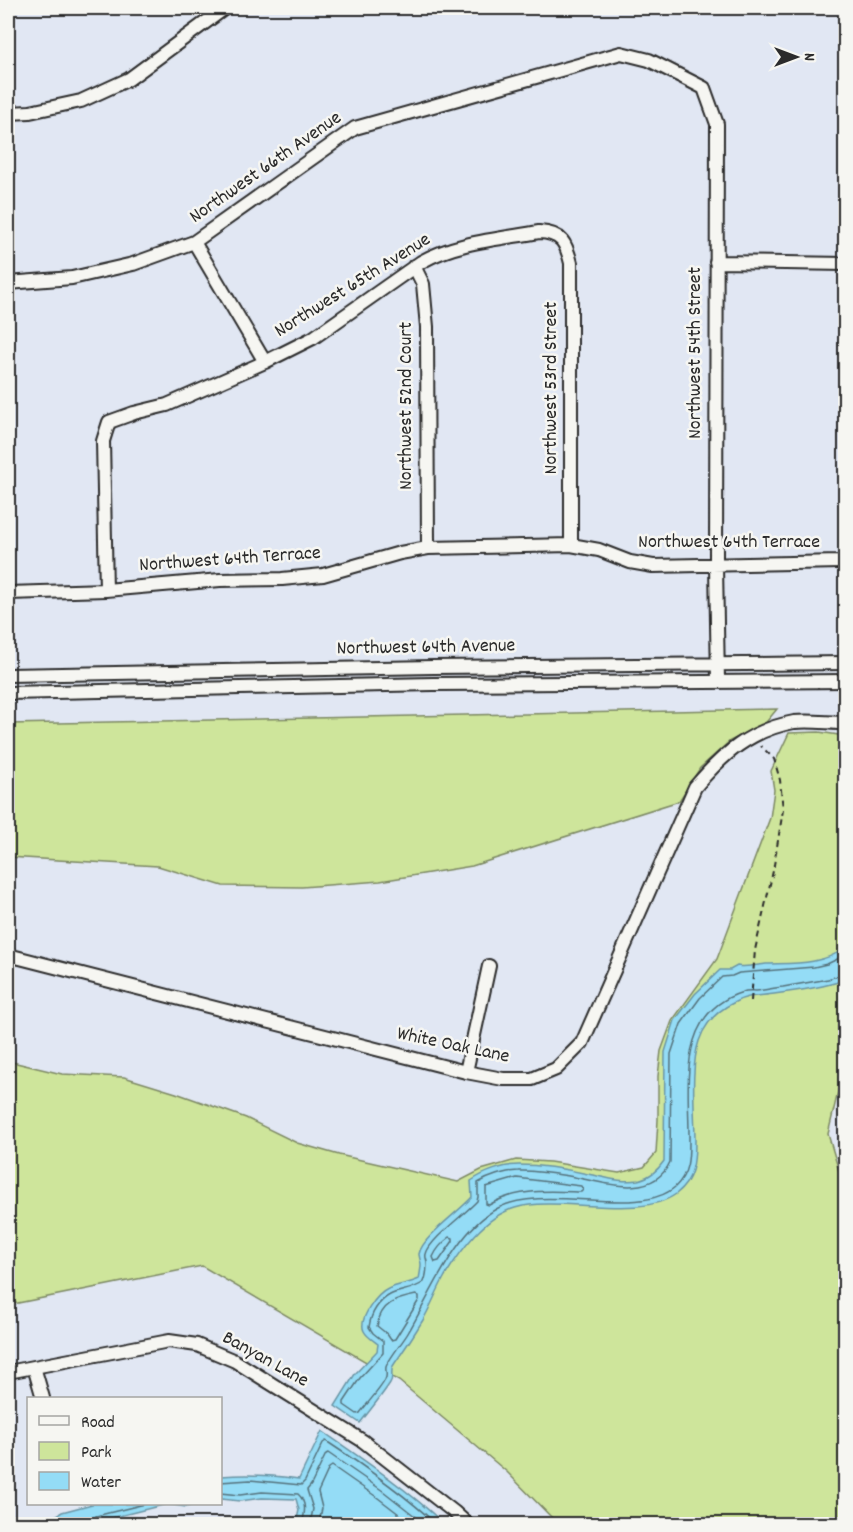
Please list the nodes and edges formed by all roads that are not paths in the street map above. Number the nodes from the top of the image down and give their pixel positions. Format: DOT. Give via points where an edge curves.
graph roads {
  1 [pos="225,8"];
  2 [pos="649,60"];
  3 [pos="8,113"];
  4 [pos="557,235"];
  5 [pos="194,242"];
  6 [pos="716,262"];
  7 [pos="846,264"];
  8 [pos="414,266"];
  9 [pos="8,283"];
  10 [pos="265,363"];
  11 [pos="571,545"];
  12 [pos="428,548"];
  13 [pos="846,560"];
  14 [pos="716,565"];
  15 [pos="106,590"];
  16 [pos="8,593"];
  17 [pos="718,663"];
  18 [pos="846,663"];
  19 [pos="8,675"];
  20 [pos="718,681"];
  21 [pos="846,681"];
  22 [pos="8,693"];
  23 [pos="846,723"];
  24 [pos="8,955"];
  25 [pos="489,966"];
  26 [pos="466,1072"];
  27 [pos="34,1367"];
  28 [pos="8,1372"];
  29 [pos="43,1397"];
  30 [pos="467,1524"];
  1 -- 3 [label="street" via="129,79 81,101"];
  2 -- 5 [label="street, Northwest 66th Avenue" via="621,53 355,128"];
  2 -- 6 [label="street, Northwest 54th Street" via="704,88 717,124"];
  4 -- 8 [label="street, Northwest 65th Avenue" via="539,232 452,248"];
  4 -- 11 [label="street, Northwest 53rd Street" via="567,248 571,263"];
  5 -- 9 [label="street, Northwest 66th Avenue" via="133,264 72,278"];
  5 -- 10 [label="street"];
  6 -- 7 [label="street"];
  6 -- 14 [label="street, Northwest 54th Street"];
  8 -- 10 [label="street, Northwest 65th Avenue" via="313,338"];
  8 -- 12 [label="street, Northwest 52nd Court" via="423,284 426,303"];
  10 -- 15 [label="street, Northwest 65th Avenue" via="167,405 108,422 103,441"];
  11 -- 12 [label="street, Northwest 64th Terrace"];
  11 -- 14 [label="street, Northwest 64th Terrace" via="653,566"];
  12 -- 15 [label="street, Northwest 64th Terrace" via="323,575"];
  13 -- 14 [label="street, Northwest 64th Terrace"];
  14 -- 17 [label="street, Northwest 54th Street"];
  15 -- 16 [label="street, Northwest 64th Terrace"];
  17 -- 18 [label="street, Northwest 64th Avenue"];
  17 -- 19 [label="street, Northwest 64th Avenue"];
  17 -- 20 [label="street, Northwest 54th Street"];
  20 -- 21 [label="street, Northwest 64th Avenue"];
  20 -- 22 [label="street, Northwest 64th Avenue"];
  23 -- 26 [label="street, White Oak Lane" via="796,722 767,729 743,741 712,766 695,787 582,1043 556,1069 532,1079 503,1079"];
  24 -- 26 [label="street, White Oak Lane"];
  25 -- 26 [label="street"];
  27 -- 28 [label="street, Banyan Lane"];
  27 -- 29 [label="street"];
  27 -- 30 [label="street, Banyan Lane" via="169,1341 196,1345 235,1361 363,1441"];
}
